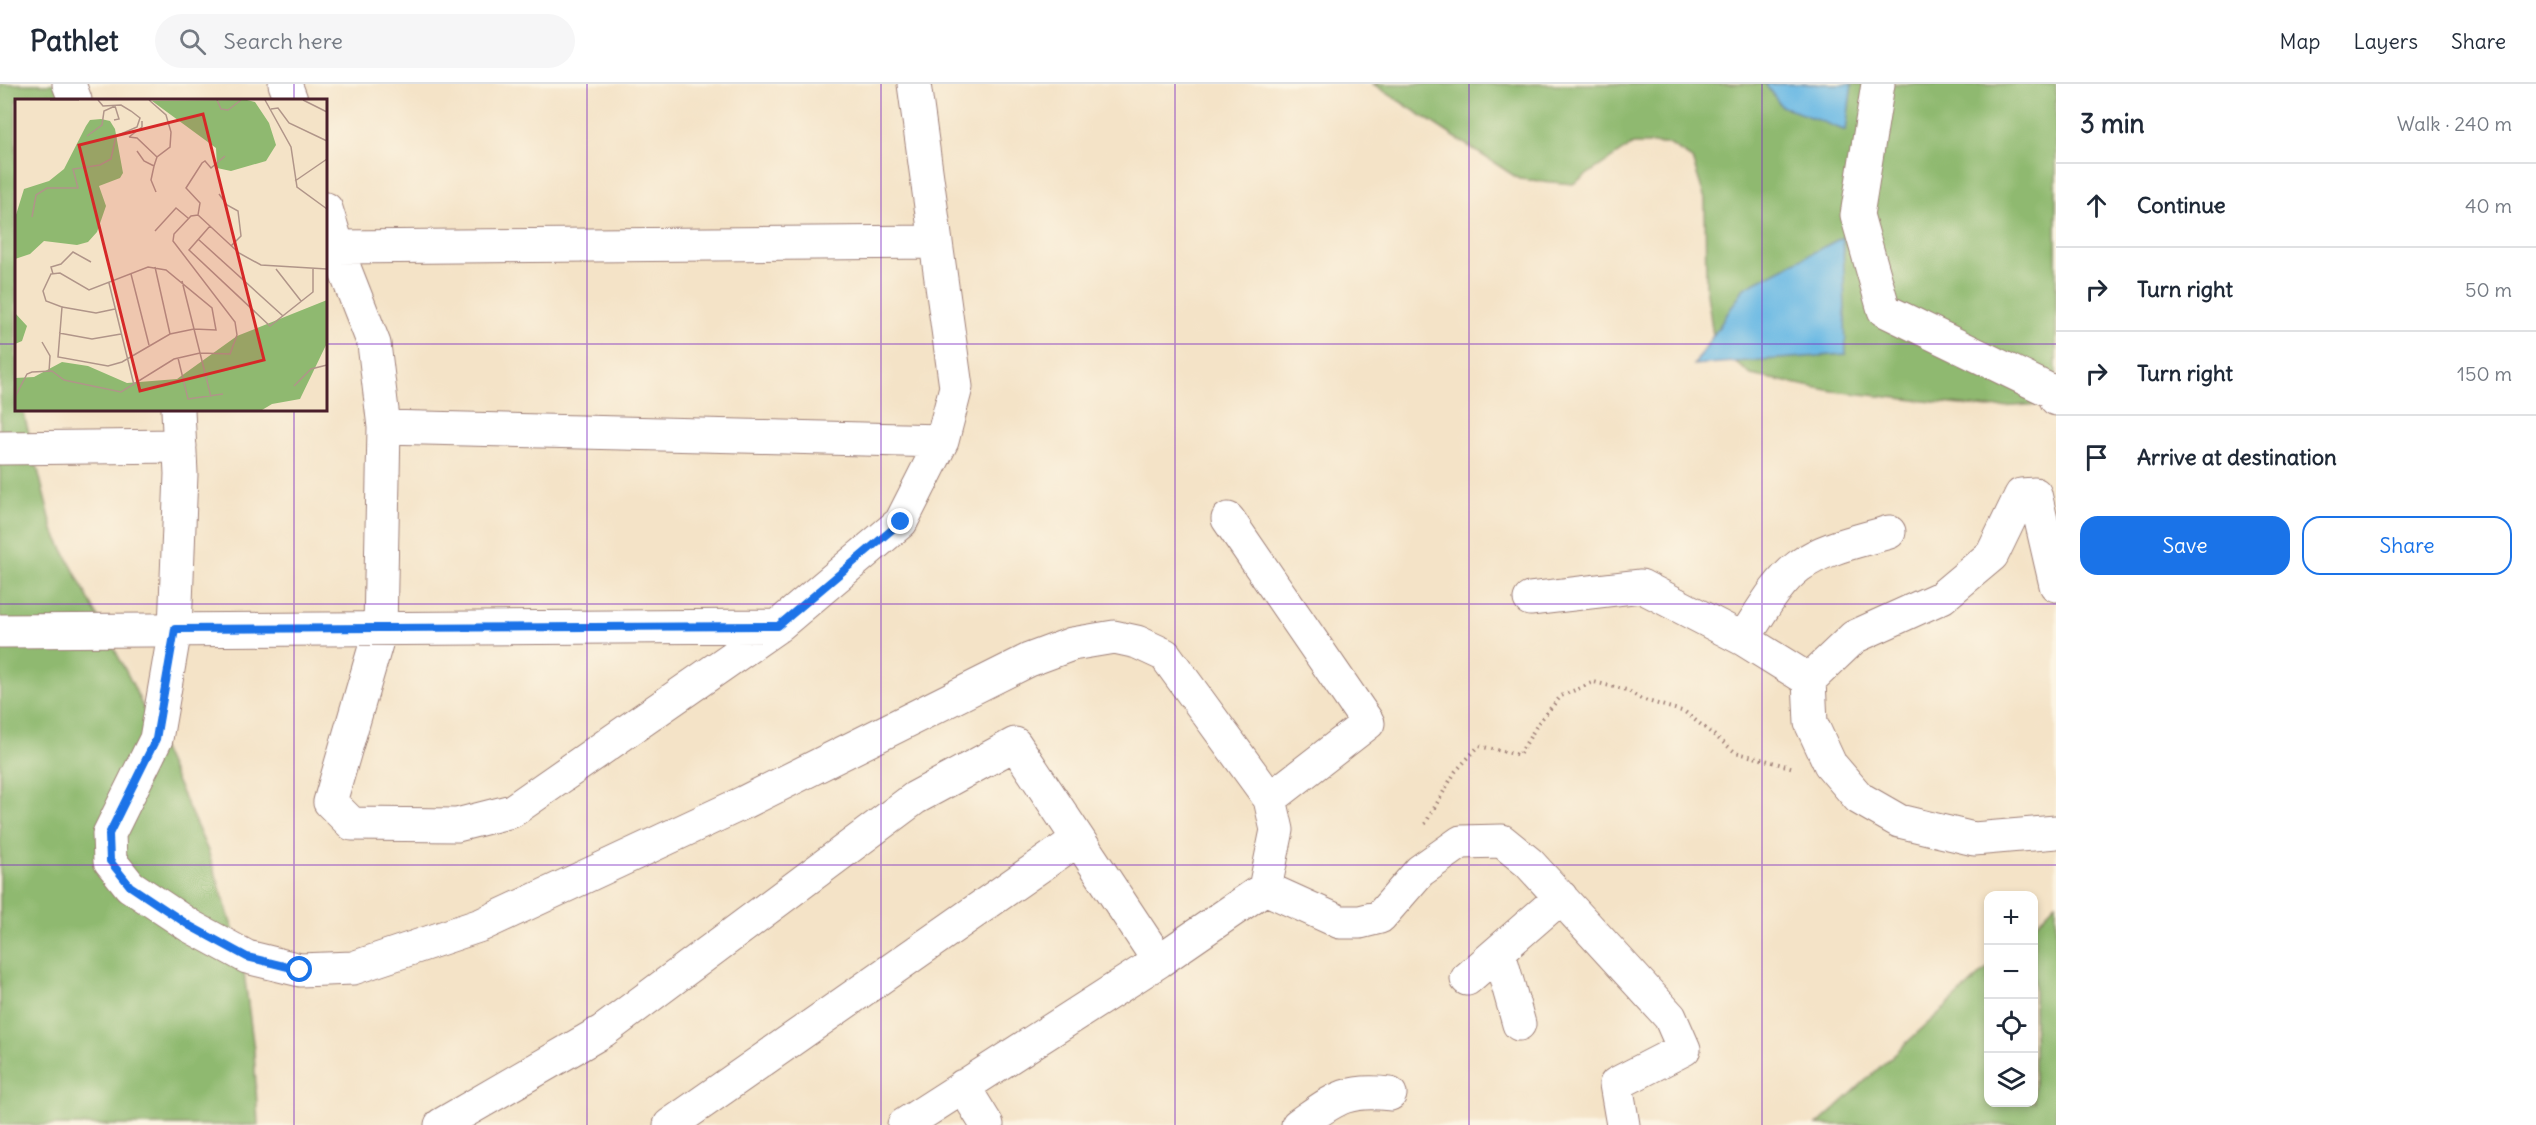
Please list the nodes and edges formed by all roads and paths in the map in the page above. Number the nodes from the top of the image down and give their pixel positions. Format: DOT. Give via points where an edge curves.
graph roads {
  1 [pos="69,84"];
  2 [pos="285,84"];
  3 [pos="914,84"];
  4 [pos="1878,84"];
  5 [pos="75,99"];
  6 [pos="291,99"];
  7 [pos="327,212"];
  8 [pos="936,242"];
  9 [pos="338,246"];
  10 [pos="2056,399"];
  11 [pos="178,411"];
  12 [pos="384,427"];
  13 [pos="942,441"];
  14 [pos="180,446"];
  15 [pos="0,448"];
  16 [pos="1228,519"];
  17 [pos="1889,532"];
  18 [pos="2056,585"];
  19 [pos="1530,599"];
  20 [pos="778,626"];
  21 [pos="175,629"];
  22 [pos="380,630"];
  23 [pos="0,631"];
  24 [pos="1743,639"];
  25 [pos="1809,680"];
  26 [pos="1830,764"];
  27 [pos="1270,799"];
  28 [pos="1420,830"];
  29 [pos="2056,832"];
  30 [pos="1077,840"];
  31 [pos="1266,888"];
  32 [pos="1561,897"];
  33 [pos="1499,952"];
  34 [pos="1159,961"];
  35 [pos="1467,979"];
  36 [pos="1519,1024"];
  37 [pos="963,1086"];
  38 [pos="1390,1094"];
  39 [pos="441,1125"];
  40 [pos="670,1125"];
  41 [pos="904,1125"];
  42 [pos="987,1125"];
  43 [pos="1298,1125"];
  44 [pos="1623,1125"];
  1 -- 5 [label="street"];
  2 -- 6 [label="street"];
  3 -- 8 [label="street"];
  4 -- 10 [label="street" via="1857,215 1884,310 2055,393"];
  7 -- 9 [label="street"];
  8 -- 9 [label="street"];
  8 -- 13 [label="street" via="956,387"];
  9 -- 12 [label="street" via="374,344"];
  11 -- 14 [label="street"];
  12 -- 13 [label="street"];
  12 -- 22 [label="street"];
  13 -- 20 [label="street" via="901,522"];
  14 -- 15 [label="street"];
  14 -- 21 [label="street"];
  16 -- 27 [label="street" via="1368,723"];
  17 -- 24 [label="street" via="1832,549 1798,566"];
  18 -- 25 [label="street" via="2035,494 2021,495 1992,555 1942,597 1854,637"];
  19 -- 24 [label="street" via="1641,586"];
  20 -- 22 [label="street"];
  20 -- 22 [label="street" via="512,811 457,825 352,824 330,802"];
  21 -- 22 [label="street"];
  21 -- 23 [label="street"];
  21 -- 27 [label="street" via="156,739 109,834 110,861 130,886 190,926 247,957 300,970 353,969 481,925 745,802 1029,660 1072,644 1114,637 1165,655"];
  24 -- 25 [label="street"];
  25 -- 26 [label="street" via="1811,723"];
  26 -- 28 [label="path" via="1804,771 1735,752 1685,712 1594,682 1561,696 1519,755 1479,746 1455,772"];
  26 -- 29 [label="street" via="1859,798 1899,821 1974,839"];
  27 -- 31 [label="street" via="1277,830"];
  30 -- 34 [label="street"];
  30 -- 39 [label="street" via="1015,744 915,798 603,1031"];
  30 -- 40 [label="street"];
  31 -- 32 [label="street" via="1340,922 1360,922 1380,917 1420,871 1461,842 1502,841"];
  31 -- 34 [label="street"];
  32 -- 33 [label="street"];
  32 -- 44 [label="street" via="1670,1017 1684,1049 1616,1084"];
  33 -- 35 [label="street"];
  33 -- 36 [label="street"];
  34 -- 37 [label="street"];
  37 -- 41 [label="street"];
  37 -- 42 [label="street"];
  38 -- 43 [label="street" via="1364,1090 1337,1098"];
}
